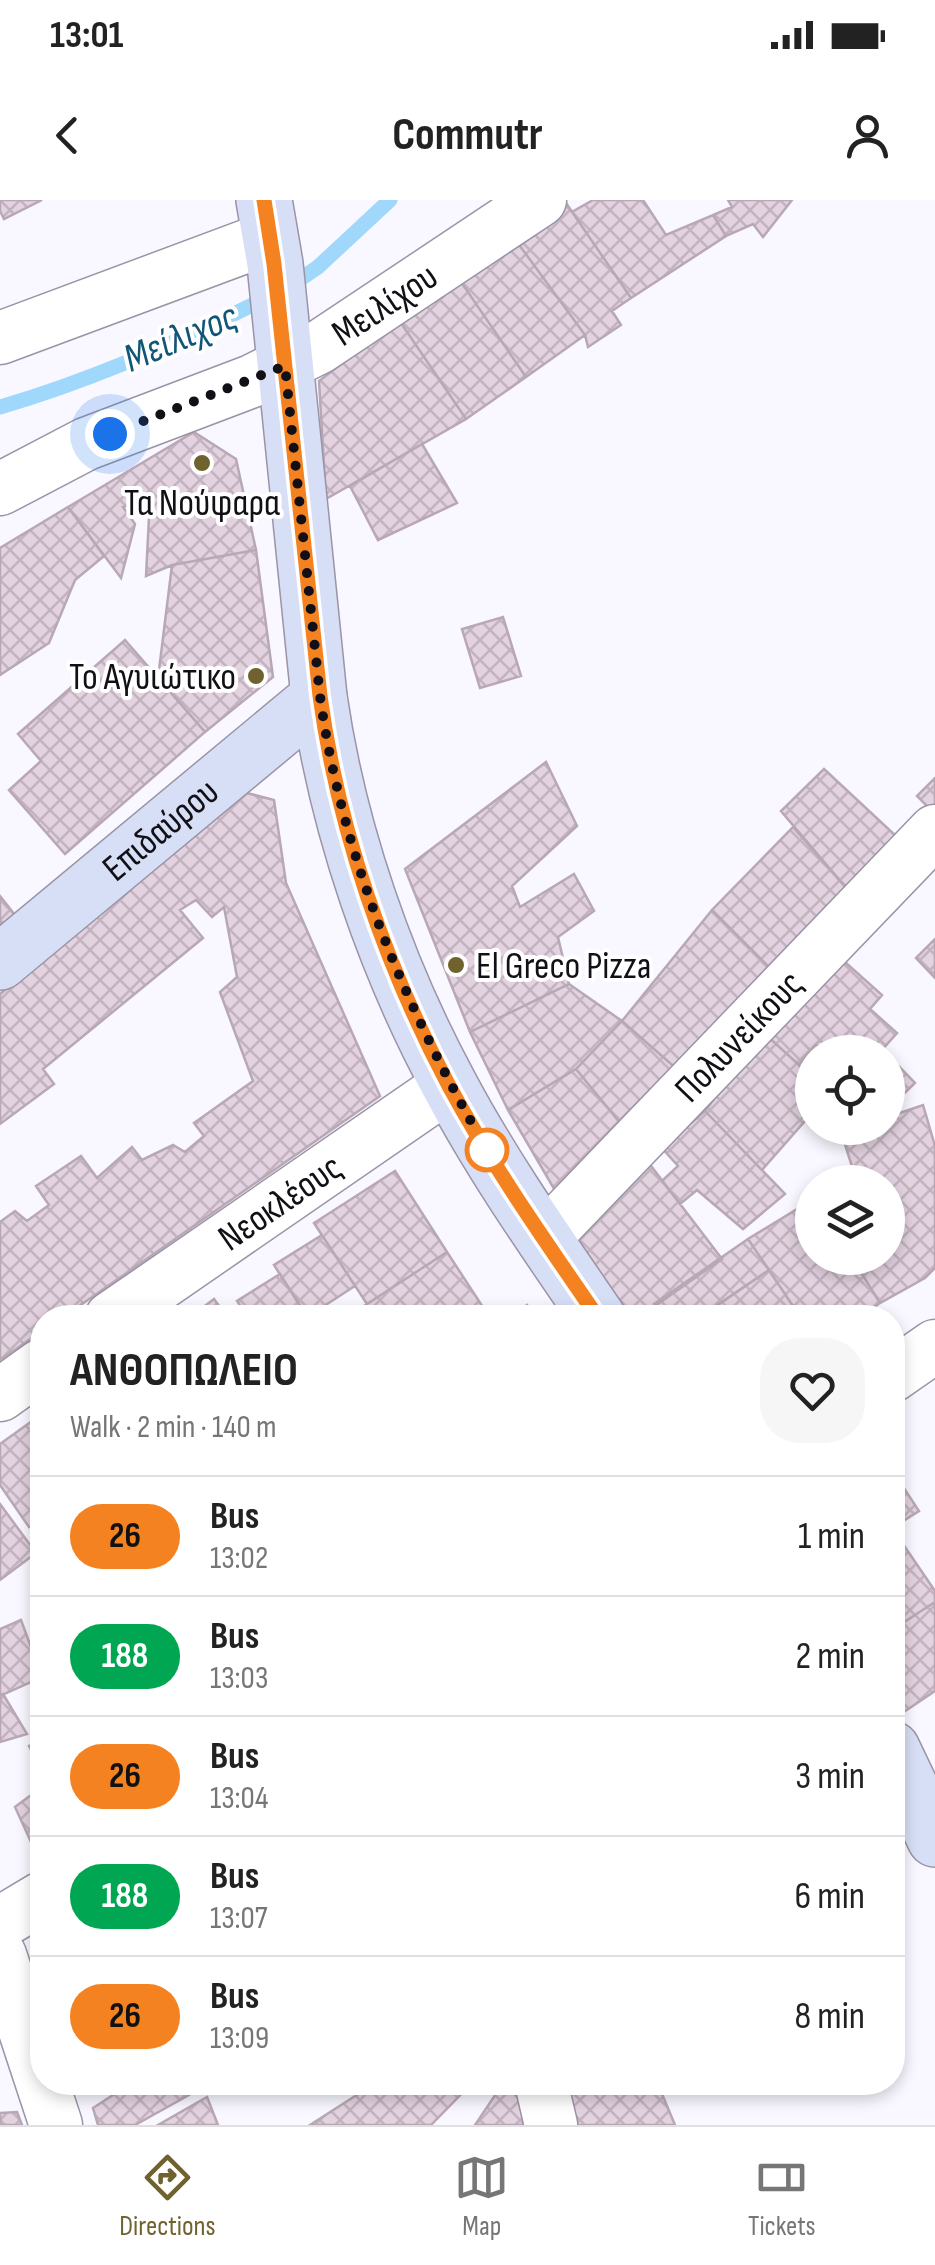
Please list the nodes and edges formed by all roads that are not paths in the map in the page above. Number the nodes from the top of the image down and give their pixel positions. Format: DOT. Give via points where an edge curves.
graph roads {
  1 [pos="540,200"];
  2 [pos="270,234"];
  3 [pos="0,338"];
  4 [pos="285,366"];
  5 [pos="0,489"];
  6 [pos="320,696"];
  7 [pos="935,831"];
  8 [pos="0,962"];
  9 [pos="449,1085"];
  10 [pos="543,1239"];
  11 [pos="130,1305"];
  12 [pos="589,1305"];
  13 [pos="935,1346"];
  14 [pos="905,1367"];
  15 [pos="30,1374"];
  16 [pos="0,1395"];
  17 [pos="905,1776"];
  18 [pos="935,1839"];
  19 [pos="30,1905"];
  20 [pos="0,1923"];
  21 [pos="0,1954"];
  22 [pos="30,2046"];
  23 [pos="46,2095"];
  24 [pos="543,2095"];
  25 [pos="56,2125"];
  26 [pos="551,2125"];
  1 -- 4 [label="street, Μειλίχου"];
  2 -- 3 [label="street"];
  2 -- 4 [label="main road"];
  4 -- 5 [label="street, Μειλίχου" via="86,444"];
  4 -- 6 [label="main road"];
  6 -- 8 [label="main road, Επιδαύρου"];
  6 -- 9 [label="main road" via="327,750 364,887"];
  7 -- 10 [label="street, Πολυνείκους"];
  9 -- 10 [label="main road"];
  9 -- 11 [label="street, Νεοκλέους"];
  10 -- 12 [label="main road"];
  13 -- 14 [label="street"];
  15 -- 16 [label="street"];
  17 -- 18 [label="main road"];
  19 -- 20 [label="street"];
  21 -- 22 [label="street"];
  23 -- 25 [label="street"];
  24 -- 26 [label="street"];
}
